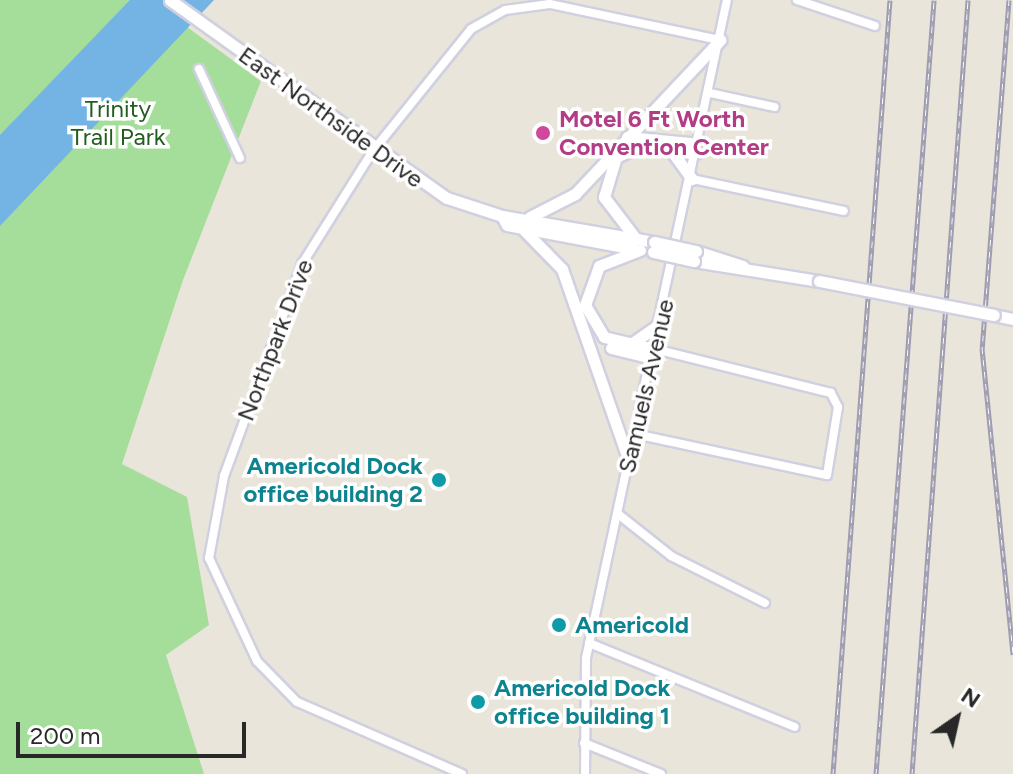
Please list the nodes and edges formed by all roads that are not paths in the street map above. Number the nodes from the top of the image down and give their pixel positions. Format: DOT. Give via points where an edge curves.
graph roads {
  1 [pos="170,0"];
  2 [pos="727,0"];
  3 [pos="797,0"];
  4 [pos="875,26"];
  5 [pos="720,40"];
  6 [pos="199,69"];
  7 [pos="710,93"];
  8 [pos="774,107"];
  9 [pos="627,137"];
  10 [pos="668,146"];
  11 [pos="698,148"];
  12 [pos="373,151"];
  13 [pos="240,158"];
  14 [pos="692,179"];
  15 [pos="844,211"];
  16 [pos="524,223"];
  17 [pos="638,244"];
  18 [pos="1013,319"];
  19 [pos="660,324"];
  20 [pos="587,333"];
  21 [pos="629,345"];
  22 [pos="653,354"];
  23 [pos="635,434"];
  24 [pos="629,461"];
  25 [pos="618,514"];
  26 [pos="765,603"];
  27 [pos="589,643"];
  28 [pos="795,727"];
  29 [pos="584,743"];
  30 [pos="462,774"];
  31 [pos="585,774"];
  32 [pos="661,774"];
  1 -- 12 [label="street, East Northside Drive"];
  2 -- 5 [label="street, Samuels Avenue"];
  3 -- 4 [label="street"];
  5 -- 7 [label="street, Samuels Avenue"];
  5 -- 9 [label="street"];
  5 -- 12 [label="street, Northpark Drive" via="583,9 505,10 453,46"];
  6 -- 13 [label="street" via="206,98"];
  7 -- 8 [label="street"];
  7 -- 11 [label="street, Samuels Avenue"];
  9 -- 11 [label="street"];
  9 -- 16 [label="street" via="566,202"];
  10 -- 11 [label="street"];
  10 -- 14 [label="street"];
  10 -- 17 [label="street" via="631,146 605,176 606,204"];
  11 -- 14 [label="street, Samuels Avenue"];
  12 -- 16 [label="street, East Northside Drive" via="447,198"];
  12 -- 30 [label="street, Northpark Drive" via="290,290 224,476 209,558 230,615 277,685 297,702"];
  14 -- 15 [label="street"];
  14 -- 19 [label="street, Samuels Avenue"];
  16 -- 17 [label="street, East Northside Drive"];
  16 -- 20 [label="street" via="562,269"];
  17 -- 18 [label="street, East Northside Drive, bridge"];
  17 -- 21 [label="street" via="604,262 586,293 597,330"];
  19 -- 21 [label="street"];
  19 -- 22 [label="street, Samuels Avenue"];
  20 -- 22 [label="street"];
  20 -- 24 [label="street"];
  21 -- 22 [label="street"];
  22 -- 23 [label="street, Samuels Avenue"];
  22 -- 23 [label="street" via="806,381 831,393 838,407 827,475"];
  23 -- 24 [label="street, Samuels Avenue"];
  24 -- 25 [label="street, Samuels Avenue"];
  25 -- 26 [label="street" via="671,556"];
  25 -- 27 [label="street, Samuels Avenue"];
  27 -- 28 [label="street"];
  27 -- 29 [label="street, Samuels Avenue"];
  29 -- 31 [label="street, Samuels Avenue"];
  29 -- 32 [label="street"];
}
